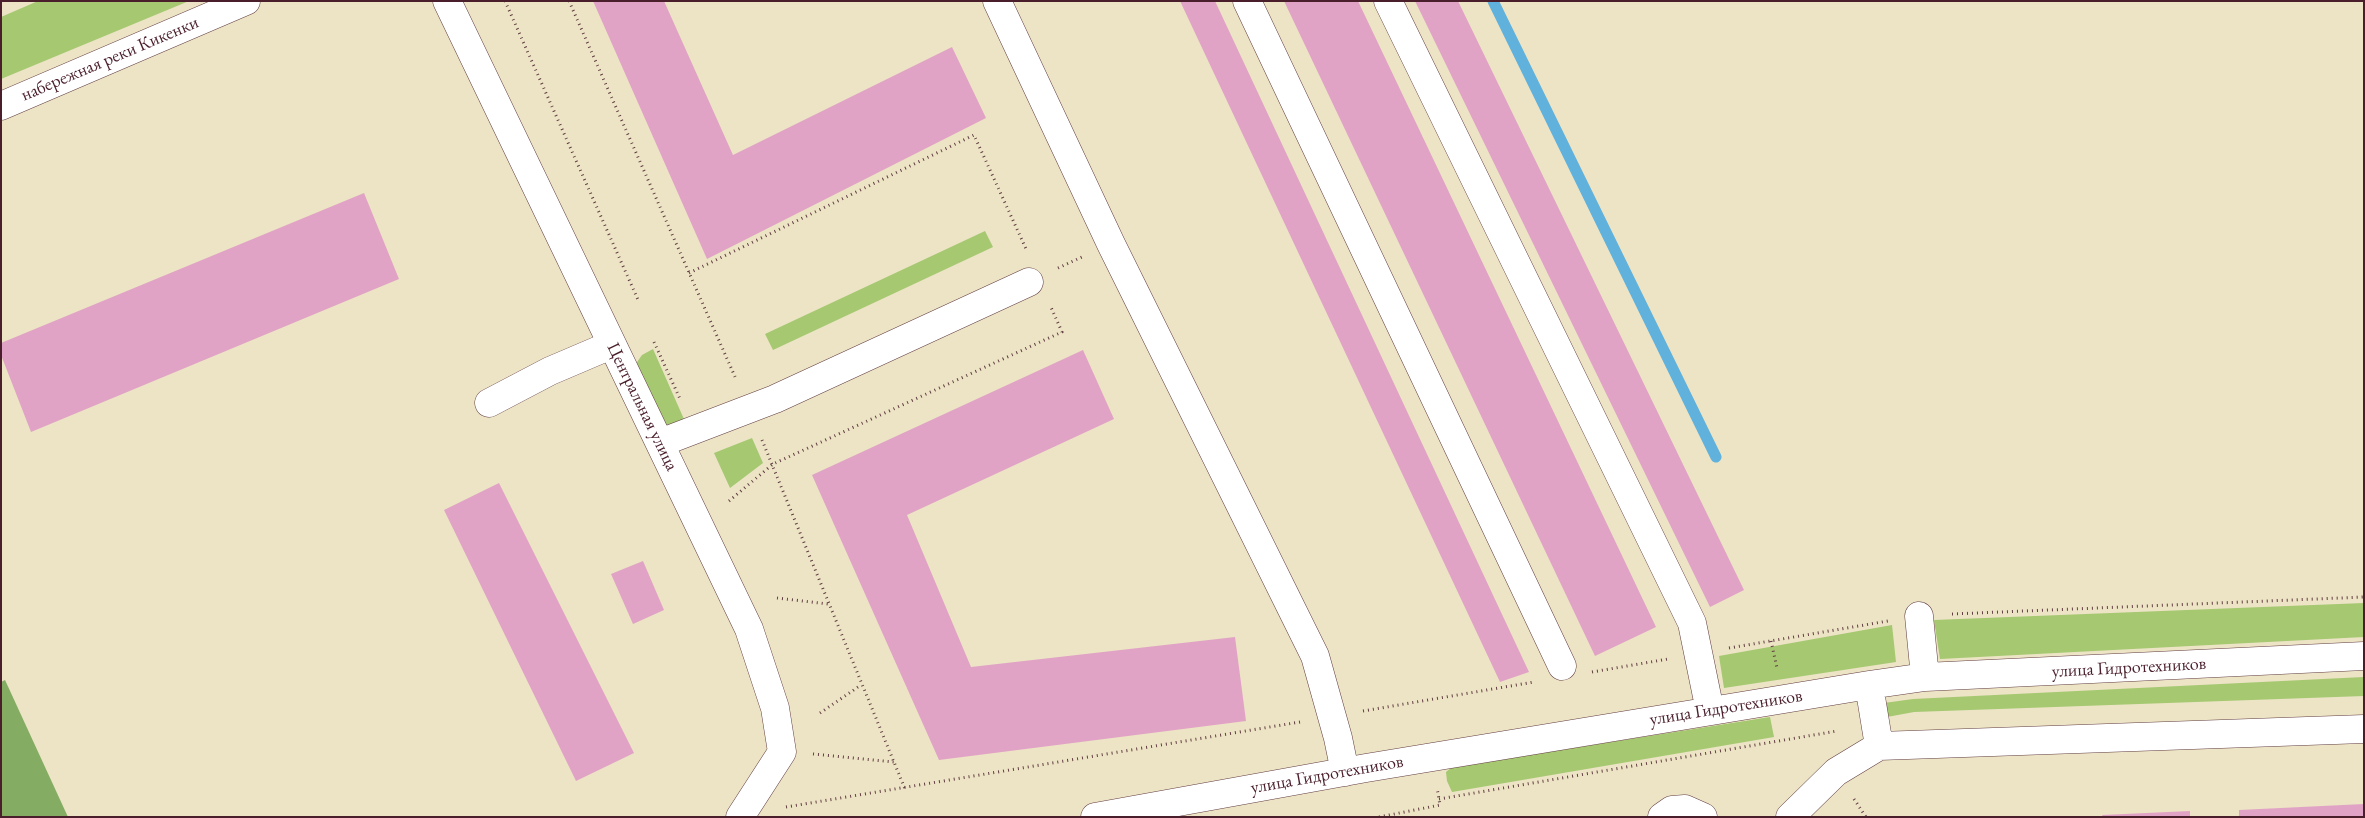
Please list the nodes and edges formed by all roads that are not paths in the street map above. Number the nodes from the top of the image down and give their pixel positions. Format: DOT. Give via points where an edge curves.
graph roads {
  1 [pos="246,1"];
  2 [pos="447,1"];
  3 [pos="997,1"];
  4 [pos="1248,1"];
  5 [pos="1388,1"];
  6 [pos="1,106"];
  7 [pos="1034,280"];
  8 [pos="611,345"];
  9 [pos="489,403"];
  10 [pos="660,443"];
  11 [pos="1931,615"];
  12 [pos="2364,656"];
  13 [pos="1563,673"];
  14 [pos="1925,677"];
  15 [pos="1869,685"];
  16 [pos="1710,711"];
  17 [pos="2364,729"];
  18 [pos="1879,746"];
  19 [pos="1344,772"];
  20 [pos="740,817"];
  21 [pos="1095,817"];
  22 [pos="1662,817"];
  23 [pos="1703,817"];
  24 [pos="1790,817"];
  1 -- 6 [label="street, набережная реки Кикенки"];
  2 -- 8 [label="street, Центральная улица"];
  3 -- 19 [label="street" via="1115,252 1315,656"];
  4 -- 13 [label="street"];
  5 -- 16 [label="street" via="1692,623"];
  7 -- 10 [label="street" via="775,399"];
  8 -- 9 [label="street" via="550,371"];
  8 -- 10 [label="street, Центральная улица"];
  10 -- 20 [label="street, Центральная улица" via="749,629 775,708 782,752"];
  11 -- 14 [label="street"];
  12 -- 14 [label="street, улица Гидротехников"];
  14 -- 15 [label="street, улица Гидротехников"];
  15 -- 16 [label="street, улица Гидротехников"];
  15 -- 18 [label="street"];
  16 -- 19 [label="street, улица Гидротехников"];
  17 -- 18 [label="street"];
  18 -- 24 [label="street" via="1836,772"];
  19 -- 21 [label="street, улица Гидротехников"];
  22 -- 23 [label="street" via="1679,809"];
}
